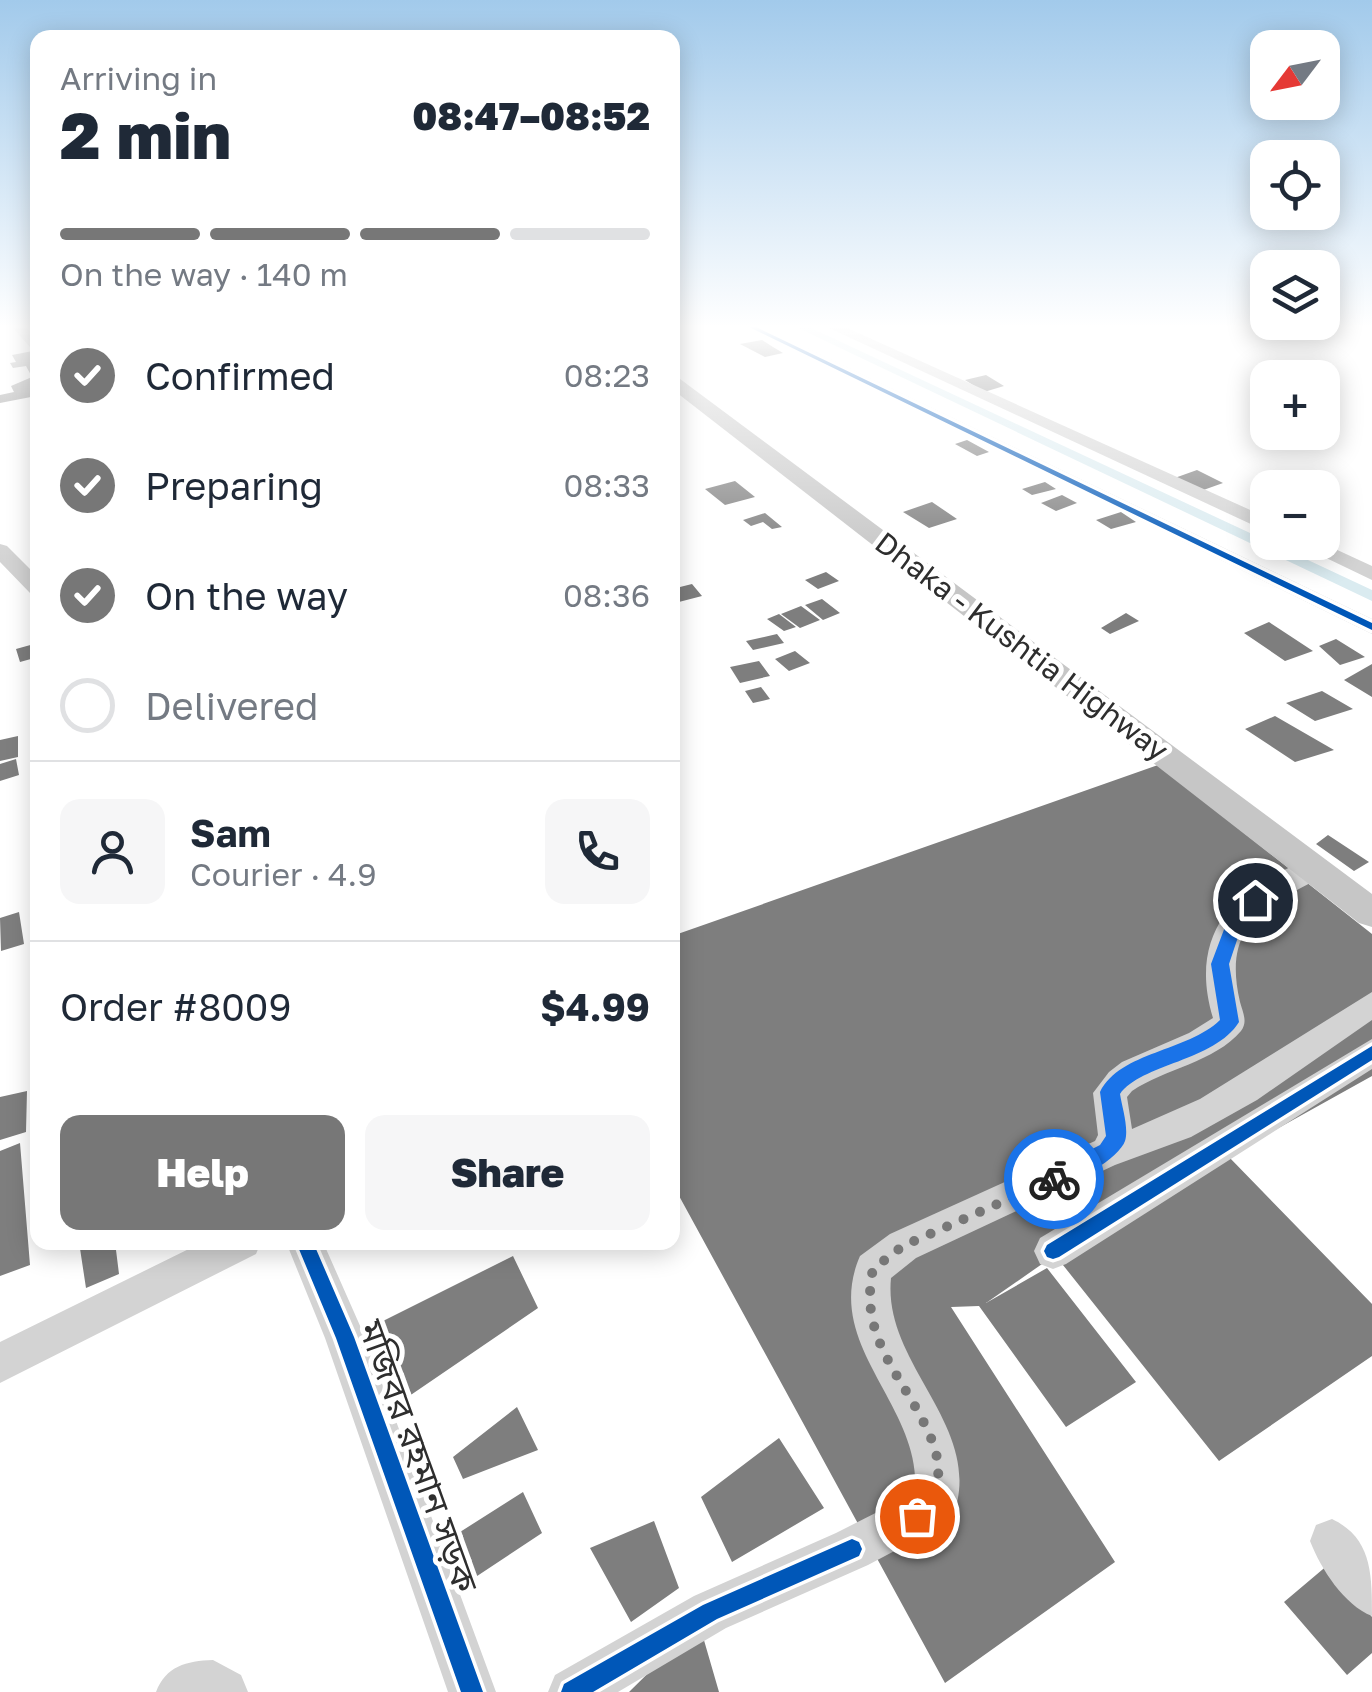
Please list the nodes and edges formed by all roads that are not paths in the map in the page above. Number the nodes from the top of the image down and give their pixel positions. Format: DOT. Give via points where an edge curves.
graph roads {
  1 [pos="707,406"];
  2 [pos="917,406"];
  3 [pos="1008,406"];
  4 [pos="1250,518"];
  5 [pos="5,558"];
  6 [pos="1340,559"];
  7 [pos="30,560"];
  8 [pos="1372,574"];
  9 [pos="30,582"];
  10 [pos="1372,627"];
  11 [pos="1314,869"];
  12 [pos="1372,913"];
  13 [pos="1372,1004"];
  14 [pos="1372,1052"];
  15 [pos="1107,1152"];
  16 [pos="227,1250"];
  17 [pos="307,1250"];
  18 [pos="1052,1251"];
  19 [pos="0,1362"];
  20 [pos="1332,1541"];
  21 [pos="1372,1592"];
  22 [pos="180,1692"];
  23 [pos="224,1692"];
  24 [pos="472,1692"];
  25 [pos="572,1692"];
  1 -- 11 [label="main road, Dhaka - Kushtia Highway"];
  2 -- 10 [label="street"];
  3 -- 4 [label="street"];
  5 -- 7 [label="street"];
  5 -- 9 [label="street"];
  6 -- 8 [label="street"];
  11 -- 12 [label="main road, Dhaka - Kushtia Highway"];
  11 -- 15 [label="street" via="1237,916 1220,964 1230,1022 1167,1060 1120,1078 1110,1092 1116,1138"];
  13 -- 15 [label="street" via="1183,1126"];
  14 -- 18 [label="street"];
  15 -- 25 [label="street" via="903,1246 873,1269 867,1297 877,1341 933,1443 940,1472 936,1506 710,1612"];
  16 -- 19 [label="street"];
  17 -- 24 [label="street, মজিবর রহমান সড়ক"];
  20 -- 21 [label="street"];
  22 -- 23 [label="street" via="213,1684"];
}
